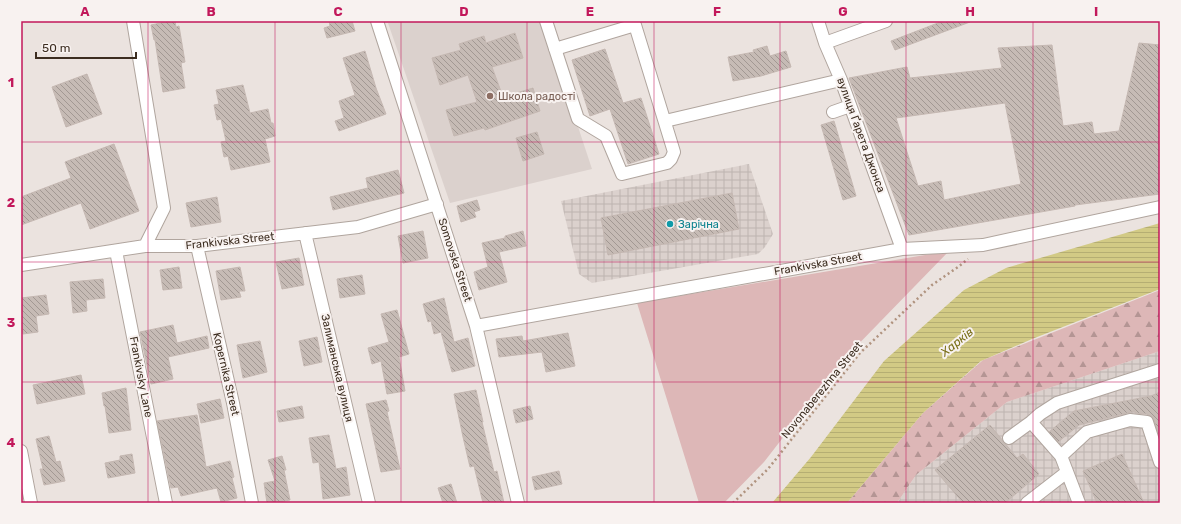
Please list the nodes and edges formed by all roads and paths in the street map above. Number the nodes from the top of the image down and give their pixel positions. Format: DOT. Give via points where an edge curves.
graph roads {
  1 [pos="133,21"];
  2 [pos="376,21"];
  3 [pos="546,21"];
  4 [pos="818,21"];
  5 [pos="886,21"];
  6 [pos="825,43"];
  7 [pos="555,50"];
  8 [pos="841,80"];
  9 [pos="850,106"];
  10 [pos="833,112"];
  11 [pos="665,121"];
  12 [pos="437,204"];
  13 [pos="1160,207"];
  14 [pos="305,233"];
  15 [pos="983,245"];
  16 [pos="145,246"];
  17 [pos="197,246"];
  18 [pos="902,249"];
  19 [pos="116,251"];
  20 [pos="21,265"];
  21 [pos="476,326"];
  22 [pos="1160,370"];
  23 [pos="1031,422"];
  24 [pos="1008,438"];
  25 [pos="21,451"];
  26 [pos="1061,456"];
  27 [pos="1160,462"];
  28 [pos="1067,472"];
  29 [pos="31,503"];
  30 [pos="166,503"];
  31 [pos="252,503"];
  32 [pos="369,503"];
  33 [pos="518,503"];
  34 [pos="733,503"];
  35 [pos="1028,503"];
  36 [pos="1079,503"];
  1 -- 16 [label="street" via="164,208"];
  2 -- 12 [label="street, Somovska Street"];
  3 -- 7 [label="street"];
  4 -- 6 [label="street, вулиця Ґарета Джонса"];
  5 -- 6 [label="street"];
  6 -- 8 [label="street, вулиця Ґарета Джонса"];
  7 -- 11 [label="street" via="635,25"];
  7 -- 11 [label="street" via="578,118 606,136 622,174 666,163 671,159 674,152"];
  8 -- 9 [label="street, вулиця Ґарета Джонса"];
  8 -- 11 [label="street"];
  9 -- 10 [label="street"];
  9 -- 18 [label="street, вулиця Ґарета Джонса"];
  12 -- 14 [label="street, Frankivska Street" via="358,227"];
  12 -- 21 [label="street, Somovska Street"];
  13 -- 15 [label="street, Frankivska Street"];
  14 -- 17 [label="street, Frankivska Street"];
  14 -- 32 [label="street, Залиманська вулиця"];
  15 -- 18 [label="street, Frankivska Street"];
  15 -- 34 [label="path, Novonaberezhna Street" via="932,285 860,353 768,469"];
  16 -- 17 [label="street, Frankivska Street"];
  16 -- 19 [label="street, Frankivska Street"];
  17 -- 31 [label="street, Kopernika Street" via="233,403"];
  18 -- 21 [label="street, Frankivska Street"];
  19 -- 20 [label="street, Frankivska Street"];
  19 -- 30 [label="street, Frankivsky Lane"];
  21 -- 33 [label="street, Somovska Street"];
  22 -- 23 [label="street" via="1057,403"];
  23 -- 24 [label="street"];
  23 -- 26 [label="street"];
  25 -- 29 [label="street"];
  26 -- 27 [label="street" via="1087,432 1130,420 1147,422"];
  26 -- 28 [label="street"];
  28 -- 35 [label="street"];
  28 -- 36 [label="street"];
}
